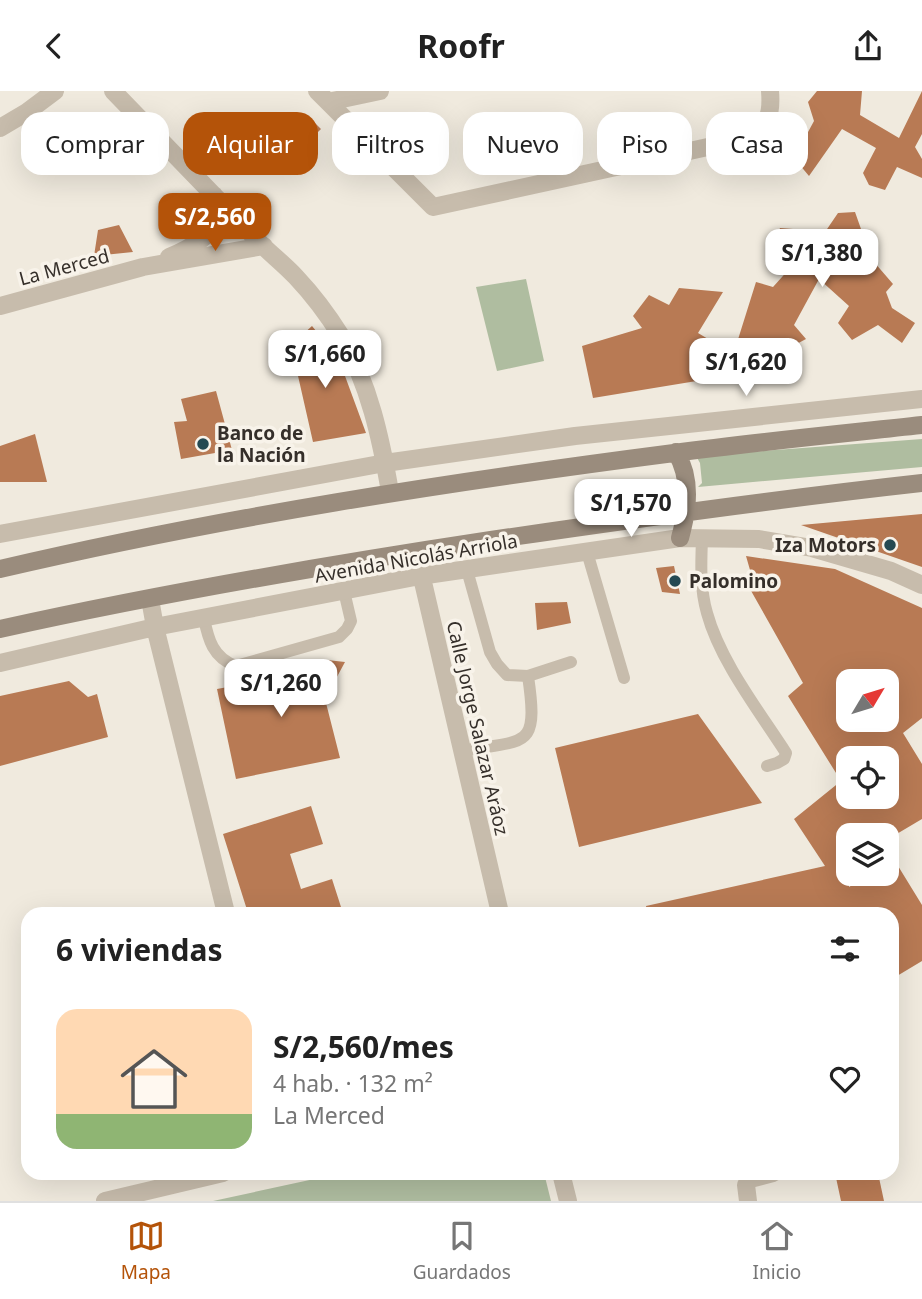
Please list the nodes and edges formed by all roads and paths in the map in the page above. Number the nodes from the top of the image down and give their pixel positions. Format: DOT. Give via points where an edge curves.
graph roads {
  1 [pos="55,91"];
  2 [pos="113,91"];
  3 [pos="380,91"];
  4 [pos="322,97"];
  5 [pos="771,99"];
  6 [pos="0,128"];
  7 [pos="214,193"];
  8 [pos="264,246"];
  9 [pos="143,267"];
  10 [pos="0,306"];
  11 [pos="922,399"];
  12 [pos="922,425"];
  13 [pos="676,452"];
  14 [pos="385,463"];
  15 [pos="922,483"];
  16 [pos="390,492"];
  17 [pos="686,513"];
  18 [pos="0,534"];
  19 [pos="680,538"];
  20 [pos="702,539"];
  21 [pos="416,552"];
  22 [pos="587,552"];
  23 [pos="0,569"];
  24 [pos="467,570"];
  25 [pos="420,576"];
  26 [pos="922,585"];
  27 [pos="344,591"];
  28 [pos="150,599"];
  29 [pos="204,618"];
  30 [pos="155,627"];
  31 [pos="0,629"];
  32 [pos="571,662"];
  33 [pos="0,663"];
  34 [pos="528,676"];
  35 [pos="624,678"];
  36 [pos="462,751"];
  37 [pos="767,766"];
  38 [pos="225,907"];
  39 [pos="499,907"];
  40 [pos="194,1180"];
  41 [pos="563,1180"];
  42 [pos="749,1180"];
  43 [pos="105,1201"];
  44 [pos="568,1201"];
  45 [pos="748,1201"];
  1 -- 6 [label="street"];
  2 -- 7 [label="street"];
  3 -- 4 [label="street"];
  4 -- 5 [label="street" via="433,207 748,138 765,124"];
  7 -- 8 [label="street"];
  7 -- 9 [label="street" via="219,214 206,235"];
  8 -- 9 [label="street, La Merced"];
  8 -- 14 [label="street" via="296,277 342,337 366,391"];
  9 -- 10 [label="street, La Merced"];
  11 -- 14 [label="street" via="575,436"];
  12 -- 13 [label="main road"];
  13 -- 16 [label="main road"];
  13 -- 17 [label="main road" via="686,474"];
  14 -- 16 [label="street"];
  14 -- 18 [label="street"];
  15 -- 17 [label="main road, Avenida Nicolás Arriola"];
  16 -- 23 [label="main road"];
  17 -- 19 [label="main road"];
  17 -- 21 [label="main road, Avenida Nicolás Arriola"];
  19 -- 20 [label="street, Avenida Nicolás Arriola"];
  19 -- 22 [label="street, Avenida Nicolás Arriola"];
  20 -- 26 [label="street, Avenida Nicolás Arriola" via="759,539 812,548"];
  20 -- 37 [label="lane" via="700,573 706,613 721,651 786,753 784,759"];
  21 -- 25 [label="street, Calle Jorge Salazar Aráoz"];
  21 -- 28 [label="main road, Avenida Nicolás Arriola"];
  22 -- 24 [label="street, Avenida Nicolás Arriola"];
  22 -- 35 [label="lane"];
  24 -- 25 [label="street, Avenida Nicolás Arriola"];
  24 -- 34 [label="lane" via="490,652 507,675"];
  25 -- 27 [label="street, Avenida Nicolás Arriola"];
  25 -- 36 [label="street, Calle Jorge Salazar Aráoz"];
  27 -- 29 [label="street, Avenida Nicolás Arriola"];
  27 -- 29 [label="lane" via="351,621 339,637 236,666 216,653"];
  28 -- 30 [label="street"];
  28 -- 31 [label="main road, Avenida Nicolás Arriola"];
  29 -- 30 [label="street, Avenida Nicolás Arriola"];
  30 -- 33 [label="street, Avenida Nicolás Arriola"];
  30 -- 38 [label="street"];
  32 -- 34 [label="lane"];
  34 -- 36 [label="lane" via="532,723 524,738"];
  36 -- 39 [label="street, Calle Jorge Salazar Aráoz"];
  40 -- 43 [label="street"];
  41 -- 44 [label="street"];
  42 -- 45 [label="street"];
}
